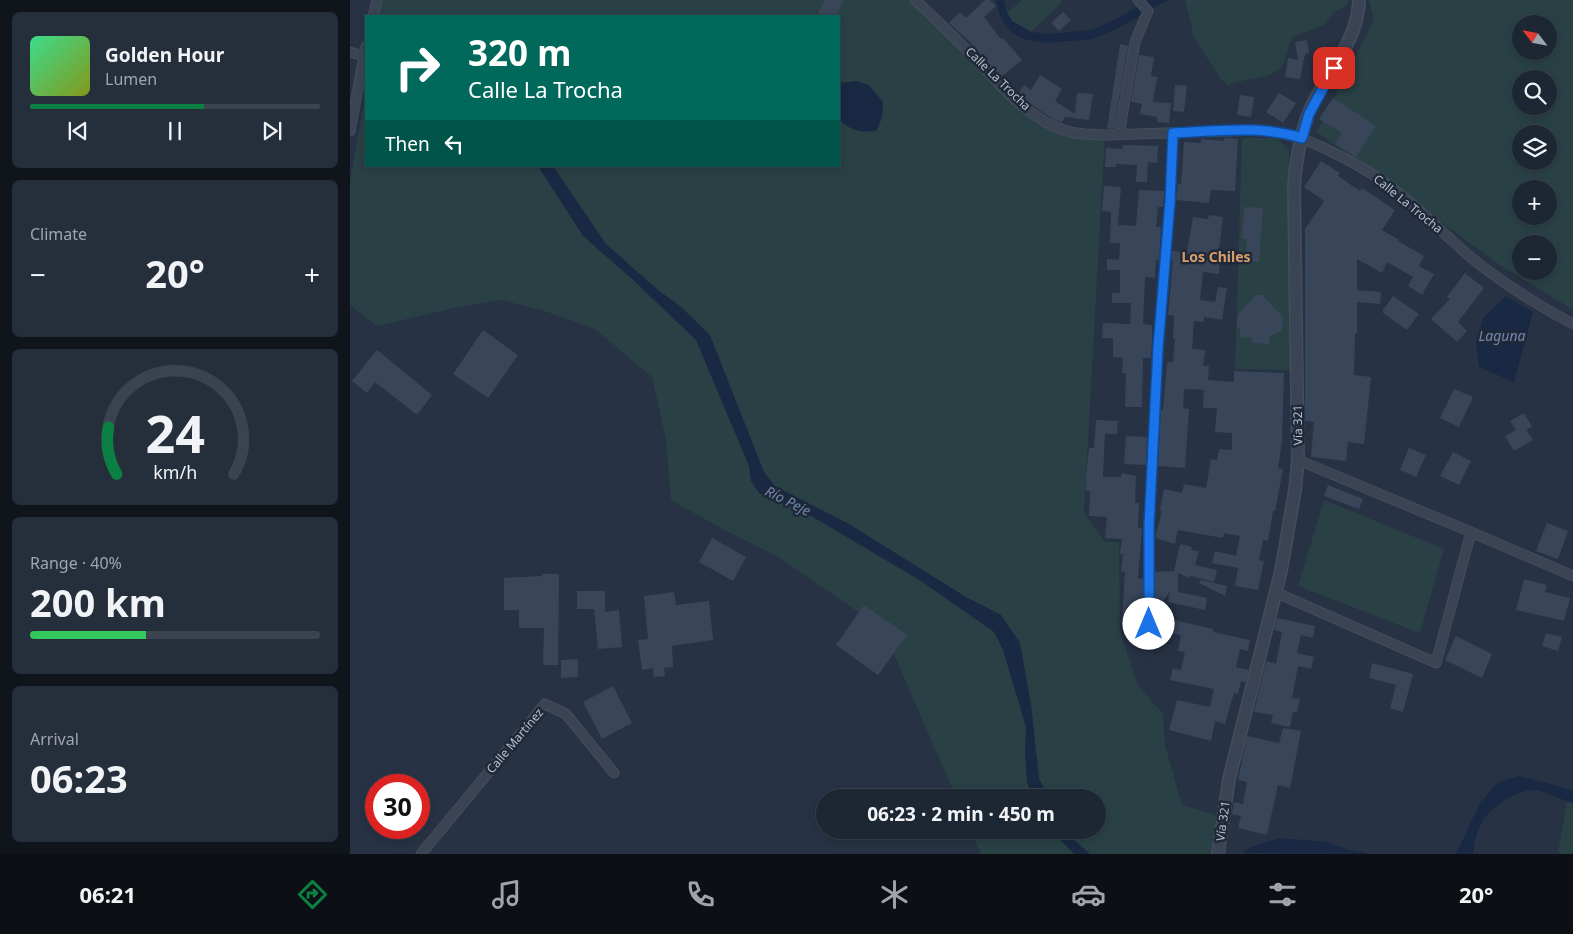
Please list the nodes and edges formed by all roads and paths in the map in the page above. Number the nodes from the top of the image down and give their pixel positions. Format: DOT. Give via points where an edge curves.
graph roads {
  1 [pos="377,0"];
  2 [pos="915,0"];
  3 [pos="1138,0"];
  4 [pos="1359,0"];
  5 [pos="374,15"];
  6 [pos="365,51"];
  7 [pos="350,52"];
  8 [pos="364,56"];
  9 [pos="350,131"];
  10 [pos="1173,133"];
  11 [pos="1119,134"];
  12 [pos="1302,138"];
  13 [pos="1573,324"];
  14 [pos="1298,460"];
  15 [pos="1472,532"];
  16 [pos="1573,576"];
  17 [pos="1277,593"];
  18 [pos="1149,624"];
  19 [pos="614,773"];
  20 [pos="421,854"];
  21 [pos="1218,854"];
  1 -- 5 [label="street"];
  2 -- 11 [label="street, Calle La Trocha" via="1020,105 1069,132"];
  3 -- 11 [label="street" via="1148,11 1136,42"];
  4 -- 12 [label="street, Vía 321" via="1351,37 1309,114"];
  6 -- 8 [label="street"];
  7 -- 8 [label="street"];
  8 -- 9 [label="street"];
  10 -- 11 [label="street, Calle La Trocha"];
  10 -- 12 [label="street, Calle La Trocha" via="1260,130"];
  10 -- 18 [label="street" via="1149,526"];
  12 -- 13 [label="street, Calle La Trocha" via="1347,159 1381,180 1504,283"];
  12 -- 14 [label="street, Vía 321" via="1294,186"];
  14 -- 15 [label="street"];
  14 -- 17 [label="street, Vía 321"];
  15 -- 16 [label="street"];
  15 -- 17 [label="street" via="1436,663"];
  17 -- 21 [label="street, Vía 321" via="1236,746"];
  19 -- 20 [label="street, Calle Martínez" via="566,714 545,704"];
}
